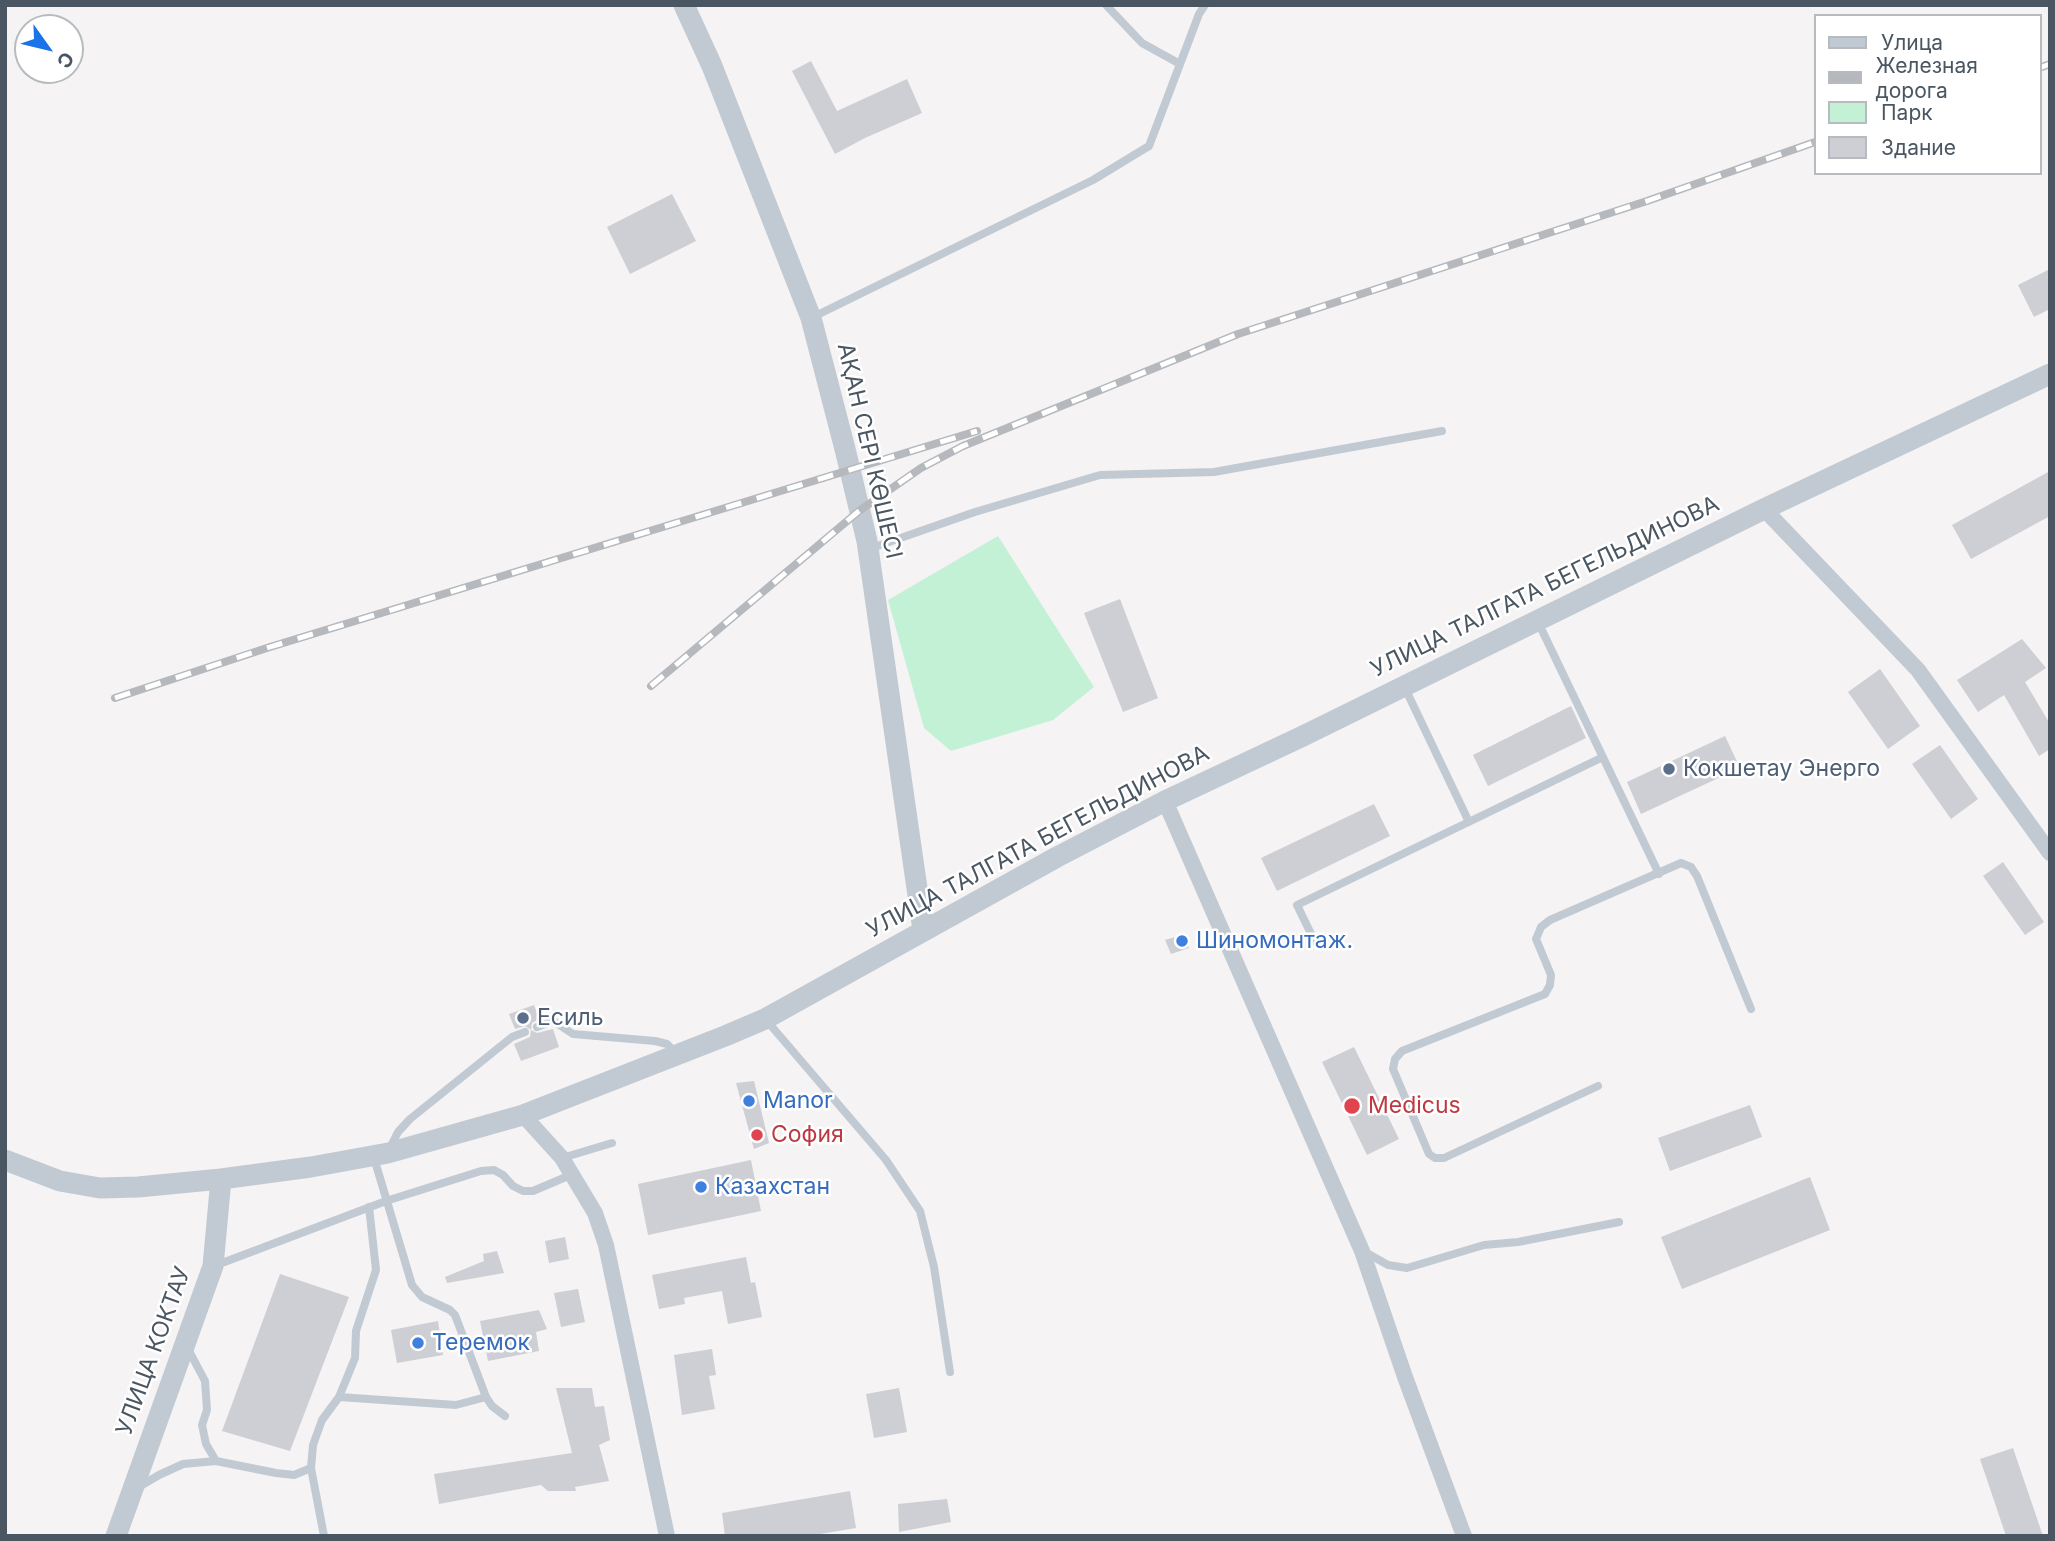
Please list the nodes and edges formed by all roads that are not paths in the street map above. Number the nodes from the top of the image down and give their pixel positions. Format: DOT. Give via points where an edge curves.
graph roads {
  1 [pos="684,5"];
  2 [pos="1106,5"];
  3 [pos="1205,5"];
  4 [pos="1180,64"];
  5 [pos="811,318"];
  6 [pos="2050,374"];
  7 [pos="1443,431"];
  8 [pos="1765,509"];
  9 [pos="868,549"];
  10 [pos="1537,619"];
  11 [pos="1404,686"];
  12 [pos="1603,757"];
  13 [pos="1165,801"];
  14 [pos="1469,822"];
  15 [pos="2050,853"];
  16 [pos="1659,874"];
  17 [pos="923,930"];
  18 [pos="1315,942"];
  19 [pos="1751,1009"];
  20 [pos="765,1019"];
  21 [pos="537,1027"];
  22 [pos="525,1032"];
  23 [pos="678,1055"];
  24 [pos="1598,1086"];
  25 [pos="523,1115"];
  26 [pos="612,1143"];
  27 [pos="380,1154"];
  28 [pos="562,1158"];
  29 [pos="5,1160"];
  30 [pos="573,1174"];
  31 [pos="221,1180"];
  32 [pos="386,1201"];
  33 [pos="369,1207"];
  34 [pos="1619,1222"];
  35 [pos="1362,1251"];
  36 [pos="213,1266"];
  37 [pos="185,1344"];
  38 [pos="950,1372"];
  39 [pos="340,1397"];
  40 [pos="486,1397"];
  41 [pos="505,1416"];
  42 [pos="216,1461"];
  43 [pos="311,1468"];
  44 [pos="132,1491"];
  45 [pos="116,1536"];
  46 [pos="324,1536"];
  47 [pos="667,1536"];
  48 [pos="1464,1536"];
  1 -- 5 [label="street, АҚАН СЕРІ КӨШЕСІ"];
  2 -- 4 [label="lane" via="1142,43"];
  3 -- 4 [label="lane"];
  4 -- 5 [label="lane" via="1149,146 1093,180"];
  5 -- 9 [label="street, АҚАН СЕРІ КӨШЕСІ"];
  6 -- 8 [label="street, УЛИЦА ТАЛГАТА БЕГЕЛЬДИНОВА"];
  7 -- 9 [label="lane" via="1214,472 1100,475"];
  8 -- 10 [label="street, УЛИЦА ТАЛГАТА БЕГЕЛЬДИНОВА"];
  8 -- 15 [label="street" via="1918,670"];
  9 -- 17 [label="street, АҚАН СЕРІ КӨШЕСІ"];
  10 -- 11 [label="street, УЛИЦА ТАЛГАТА БЕГЕЛЬДИНОВА"];
  10 -- 12 [label="lane"];
  11 -- 13 [label="street, УЛИЦА ТАЛГАТА БЕГЕЛЬДИНОВА"];
  11 -- 14 [label="lane"];
  12 -- 14 [label="lane"];
  12 -- 16 [label="lane"];
  13 -- 17 [label="street, УЛИЦА ТАЛГАТА БЕГЕЛЬДИНОВА"];
  13 -- 35 [label="street"];
  14 -- 18 [label="lane" via="1297,905"];
  16 -- 19 [label="lane" via="1681,863 1698,876"];
  16 -- 24 [label="lane" via="1541,927 1536,939 1551,975 1545,994 1402,1051 1393,1069 1429,1154 1444,1158"];
  17 -- 20 [label="street, УЛИЦА ТАЛГАТА БЕГЕЛЬДИНОВА"];
  20 -- 23 [label="street, УЛИЦА ТАЛГАТА БЕГЕЛЬДИНОВА"];
  20 -- 38 [label="lane" via="886,1160 920,1211 934,1267"];
  21 -- 23 [label="lane" via="555,1022 573,1034 655,1041 667,1044"];
  22 -- 27 [label="lane" via="512,1037 410,1119"];
  23 -- 25 [label="street, УЛИЦА ТАЛГАТА БЕГЕЛЬДИНОВА"];
  25 -- 27 [label="street, УЛИЦА ТАЛГАТА БЕГЕЛЬДИНОВА"];
  25 -- 28 [label="street"];
  26 -- 28 [label="lane"];
  27 -- 31 [label="street, УЛИЦА ТАЛГАТА БЕГЕЛЬДИНОВА"];
  27 -- 32 [label="lane"];
  28 -- 30 [label="street"];
  29 -- 31 [label="street, УЛИЦА ТАЛГАТА БЕГЕЛЬДИНОВА" via="60,1181 100,1188"];
  30 -- 32 [label="lane" via="523,1191 494,1170 481,1171"];
  30 -- 47 [label="street" via="595,1213 606,1245"];
  31 -- 36 [label="street, УЛИЦА КОКТАУ"];
  32 -- 33 [label="lane"];
  32 -- 40 [label="lane" via="412,1285 422,1297 455,1315"];
  33 -- 36 [label="lane"];
  33 -- 39 [label="lane" via="376,1270 355,1331 355,1358"];
  34 -- 35 [label="lane" via="1484,1245 1407,1268 1388,1265"];
  35 -- 48 [label="street"];
  36 -- 37 [label="street, УЛИЦА КОКТАУ"];
  37 -- 42 [label="lane" via="205,1381 202,1425"];
  37 -- 44 [label="street, УЛИЦА КОКТАУ"];
  39 -- 40 [label="lane" via="456,1405"];
  39 -- 43 [label="lane" via="322,1420"];
  40 -- 41 [label="lane"];
  42 -- 43 [label="lane" via="276,1474 294,1475"];
  42 -- 44 [label="lane" via="183,1464"];
  43 -- 46 [label="lane"];
  44 -- 45 [label="street, УЛИЦА КОКТАУ"];
}
